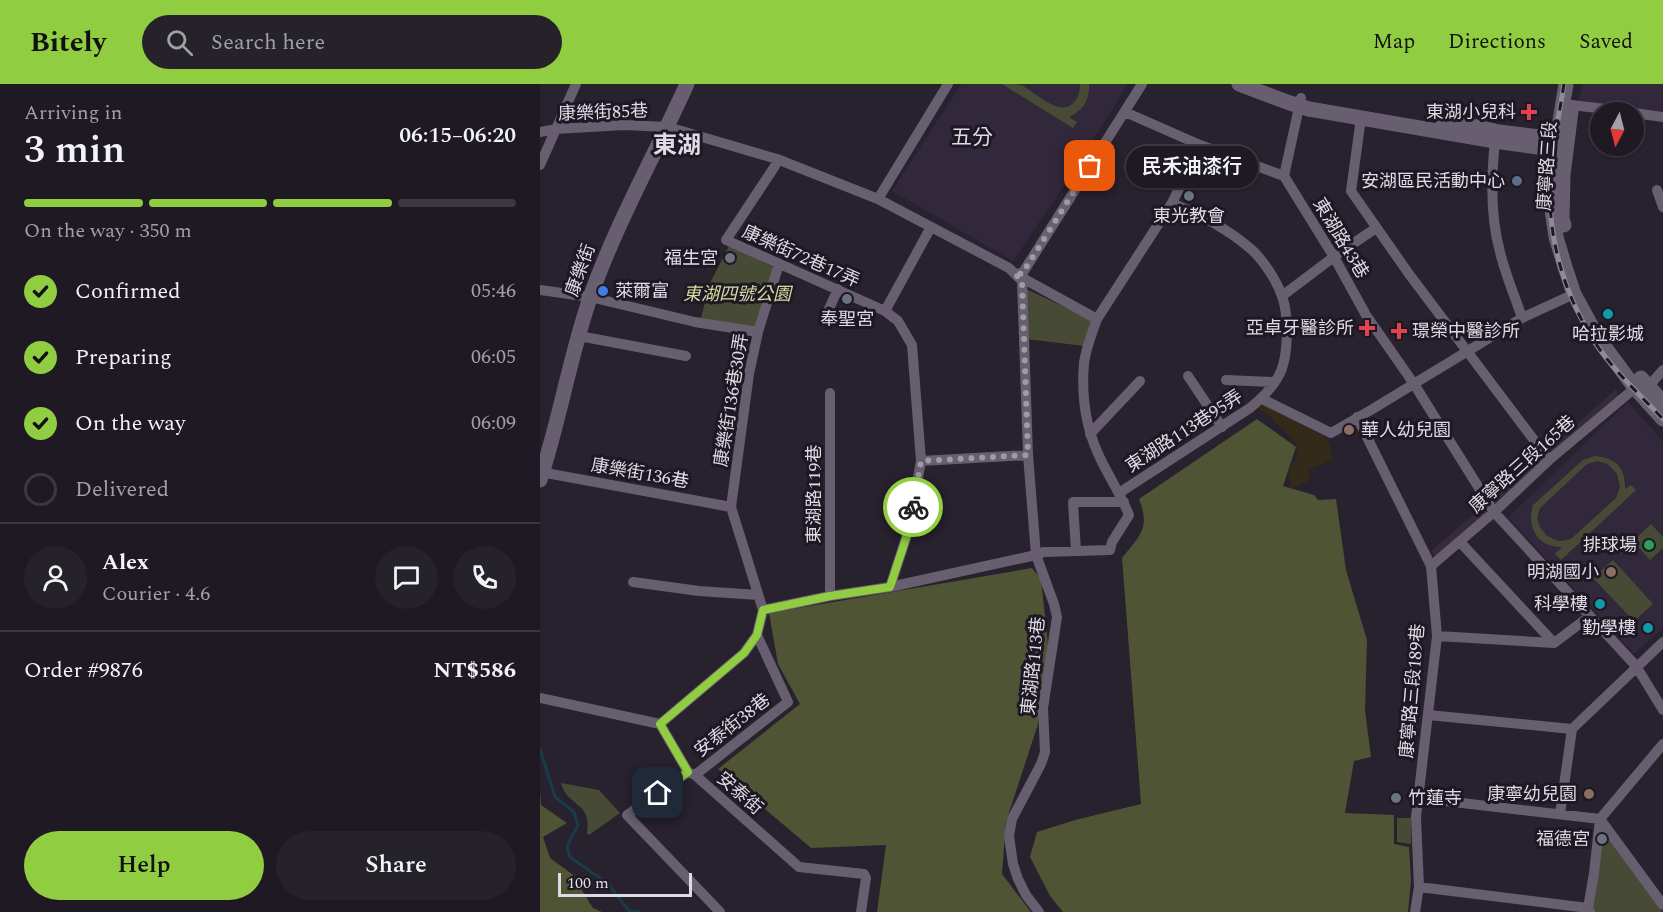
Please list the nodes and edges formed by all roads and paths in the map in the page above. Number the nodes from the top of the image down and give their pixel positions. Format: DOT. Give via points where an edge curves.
graph roads {
  1 [pos="576,84"];
  2 [pos="687,84"];
  3 [pos="948,84"];
  4 [pos="1142,84"];
  5 [pos="1239,84"];
  6 [pos="1261,84"];
  7 [pos="1566,84"];
  8 [pos="1576,84"];
  9 [pos="1301,102"];
  10 [pos="1572,105"];
  11 [pos="1590,107"];
  12 [pos="1125,112"];
  13 [pos="1644,115"];
  14 [pos="1663,117"];
  15 [pos="1361,118"];
  16 [pos="668,127"];
  17 [pos="556,129"];
  18 [pos="540,132"];
  19 [pos="1495,141"];
  20 [pos="1200,145"];
  21 [pos="1562,145"];
  22 [pos="777,159"];
  23 [pos="540,165"];
  24 [pos="1284,174"];
  25 [pos="1657,190"];
  26 [pos="878,199"];
  27 [pos="1172,203"];
  28 [pos="1663,207"];
  29 [pos="931,227"];
  30 [pos="1376,228"];
  31 [pos="1334,257"];
  32 [pos="779,264"];
  33 [pos="1014,273"];
  34 [pos="540,290"];
  35 [pos="838,290"];
  36 [pos="1574,294"];
  37 [pos="1282,296"];
  38 [pos="591,297"];
  39 [pos="828,311"];
  40 [pos="885,312"];
  41 [pos="1522,318"];
  42 [pos="1097,319"];
  43 [pos="758,332"];
  44 [pos="579,336"];
  45 [pos="1468,351"];
  46 [pos="686,356"];
  47 [pos="1663,370"];
  48 [pos="1188,376"];
  49 [pos="1226,380"];
  50 [pos="1140,381"];
  51 [pos="1274,382"];
  52 [pos="1414,384"];
  53 [pos="1642,387"];
  54 [pos="830,393"];
  55 [pos="1262,399"];
  56 [pos="1663,402"];
  57 [pos="1357,417"];
  58 [pos="1663,419"];
  59 [pos="1222,427"];
  60 [pos="1090,435"];
  61 [pos="1028,455"];
  62 [pos="1549,460"];
  63 [pos="921,461"];
  64 [pos="541,475"];
  65 [pos="1122,497"];
  66 [pos="731,507"];
  67 [pos="1494,512"];
  68 [pos="1460,542"];
  69 [pos="1076,551"];
  70 [pos="1036,555"];
  71 [pos="1431,566"];
  72 [pos="633,582"];
  73 [pos="890,587"];
  74 [pos="758,595"];
  75 [pos="830,596"];
  76 [pos="763,610"];
  77 [pos="1590,616"];
  78 [pos="757,635"];
  79 [pos="1437,636"];
  80 [pos="1663,642"];
  81 [pos="1554,644"];
  82 [pos="1636,666"];
  83 [pos="540,698"];
  84 [pos="1663,710"];
  85 [pos="1428,715"];
  86 [pos="660,724"];
  87 [pos="1572,729"];
  88 [pos="1663,744"];
  89 [pos="692,773"];
  90 [pos="1419,798"];
  91 [pos="1560,814"];
  92 [pos="1599,819"];
  93 [pos="1419,886"];
  94 [pos="1663,905"];
  95 [pos="1589,910"];
  96 [pos="720,912"];
  97 [pos="861,912"];
  98 [pos="1039,912"];
  99 [pos="1415,912"];
  1 -- 17 [label="street"];
  2 -- 16 [label="street, 康樂街"];
  3 -- 26 [label="street"];
  4 -- 12 [label="street"];
  5 -- 9 [label="street" via="1287,102"];
  6 -- 9 [label="street"];
  7 -- 21 [label="street, 康寧路三段"];
  8 -- 10 [label="street, 康寧路三段"];
  9 -- 15 [label="street"];
  9 -- 21 [label="street" via="1477,127"];
  9 -- 24 [label="street"];
  10 -- 11 [label="street"];
  10 -- 21 [label="street, 康寧路三段"];
  12 -- 20 [label="street"];
  12 -- 33 [label="street" via="1022,274"];
  13 -- 14 [label="street"];
  15 -- 19 [label="street"];
  15 -- 30 [label="street" via="1351,191"];
  16 -- 17 [label="street, 康樂街85巷"];
  16 -- 22 [label="street, 康樂街85巷"];
  16 -- 38 [label="street, 康樂街" via="613,239"];
  17 -- 18 [label="street, 康樂街85巷"];
  17 -- 23 [label="street"];
  19 -- 21 [label="street"];
  19 -- 41 [label="street" via="1492,203 1499,252"];
  20 -- 24 [label="street"];
  20 -- 27 [label="street"];
  21 -- 36 [label="street, 康寧路三段" via="1552,183 1552,210"];
  21 -- 53 [label="street, 康寧路三段" via="1562,219 1578,275 1603,329"];
  22 -- 26 [label="street, 康樂街85巷"];
  22 -- 32 [label="street, 康樂街72巷17弄" via="726,240"];
  24 -- 31 [label="street, 東湖路43巷"];
  25 -- 28 [label="street"];
  26 -- 29 [label="street, 康樂街85巷"];
  27 -- 37 [label="street, 東湖路113巷95弄" via="1210,219 1253,251"];
  27 -- 42 [label="street"];
  29 -- 33 [label="street, 康樂街85巷"];
  29 -- 40 [label="street"];
  30 -- 31 [label="street"];
  30 -- 45 [label="street"];
  31 -- 37 [label="street"];
  31 -- 52 [label="street, 東湖路43巷" via="1366,315"];
  32 -- 35 [label="street, 康樂街72巷17弄"];
  32 -- 43 [label="street, 康樂街136巷30弄"];
  33 -- 42 [label="street, 康樂街85巷"];
  33 -- 61 [label="street, 東湖路113巷" via="1022,281"];
  34 -- 38 [label="street"];
  35 -- 39 [label="street"];
  35 -- 40 [label="street, 康樂街72巷17弄"];
  36 -- 41 [label="street"];
  36 -- 53 [label="street, 康寧路三段" via="1598,338"];
  37 -- 51 [label="street, 東湖路113巷95弄" via="1287,339 1279,376"];
  38 -- 43 [label="street" via="695,322"];
  38 -- 44 [label="street, 康樂街"];
  40 -- 63 [label="street, 康樂街72巷17弄" via="898,321 912,345"];
  41 -- 45 [label="street"];
  42 -- 60 [label="street" via="1084,362 1084,407"];
  43 -- 66 [label="street, 康樂街136巷30弄"];
  44 -- 46 [label="street"];
  44 -- 64 [label="street, 康樂街"];
  45 -- 52 [label="street"];
  45 -- 62 [label="street"];
  47 -- 53 [label="street, 康寧路三段165巷"];
  48 -- 59 [label="street"];
  49 -- 51 [label="street"];
  50 -- 60 [label="street"];
  51 -- 55 [label="street, 東湖路113巷95弄"];
  52 -- 57 [label="street"];
  52 -- 67 [label="street, 東湖路43巷"];
  53 -- 56 [label="street, 康寧路三段"];
  53 -- 58 [label="street, 康寧路三段"];
  53 -- 62 [label="street, 康寧路三段165巷"];
  54 -- 75 [label="street, 東湖路119巷"];
  55 -- 57 [label="street" via="1331,433"];
  55 -- 59 [label="street, 東湖路113巷95弄"];
  57 -- 71 [label="street, 康寧路三段189巷"];
  59 -- 65 [label="street, 東湖路113巷95弄"];
  60 -- 65 [label="street"];
  61 -- 63 [label="street"];
  61 -- 70 [label="street, 東湖路113巷"];
  62 -- 67 [label="street, 康寧路三段165巷"];
  63 -- 73 [label="street, 康樂街72巷17弄" via="908,532"];
  64 -- 66 [label="street, 康樂街136巷"];
  65 -- 69 [label="street" via="1130,515 1110,550"];
  65 -- 69 [label="street" via="1073,502"];
  66 -- 74 [label="street"];
  67 -- 68 [label="street, 康寧路三段165巷"];
  67 -- 77 [label="street, 東湖路43巷"];
  68 -- 71 [label="street, 康寧路三段165巷"];
  68 -- 81 [label="street"];
  69 -- 70 [label="street"];
  70 -- 73 [label="street"];
  70 -- 98 [label="street, 東湖路113巷" via="1057,617 1043,708 1045,752 1012,819 1009,836 1018,879"];
  71 -- 79 [label="street, 康寧路三段189巷"];
  72 -- 74 [label="street"];
  73 -- 75 [label="street"];
  74 -- 76 [label="street"];
  75 -- 76 [label="street"];
  76 -- 78 [label="street"];
  77 -- 81 [label="street"];
  77 -- 82 [label="street, 東湖路43巷"];
  78 -- 86 [label="street" via="744,653"];
  78 -- 89 [label="street, 安泰街38巷" via="788,702"];
  79 -- 81 [label="street"];
  79 -- 85 [label="street, 康寧路三段189巷"];
  80 -- 82 [label="street"];
  82 -- 84 [label="street, 東湖路43巷"];
  82 -- 87 [label="street"];
  83 -- 86 [label="street"];
  85 -- 87 [label="street"];
  85 -- 90 [label="street, 康寧路三段189巷"];
  86 -- 89 [label="street, 安泰街"];
  87 -- 91 [label="street"];
  88 -- 92 [label="street"];
  89 -- 96 [label="street" via="627,815"];
  89 -- 97 [label="street, 安泰街" via="799,867 864,874"];
  90 -- 91 [label="street"];
  90 -- 93 [label="street, 康寧路三段189巷"];
  91 -- 92 [label="street"];
  92 -- 94 [label="street"];
  92 -- 95 [label="street"];
  93 -- 95 [label="street"];
  93 -- 99 [label="street, 康寧路三段189巷"];
}
